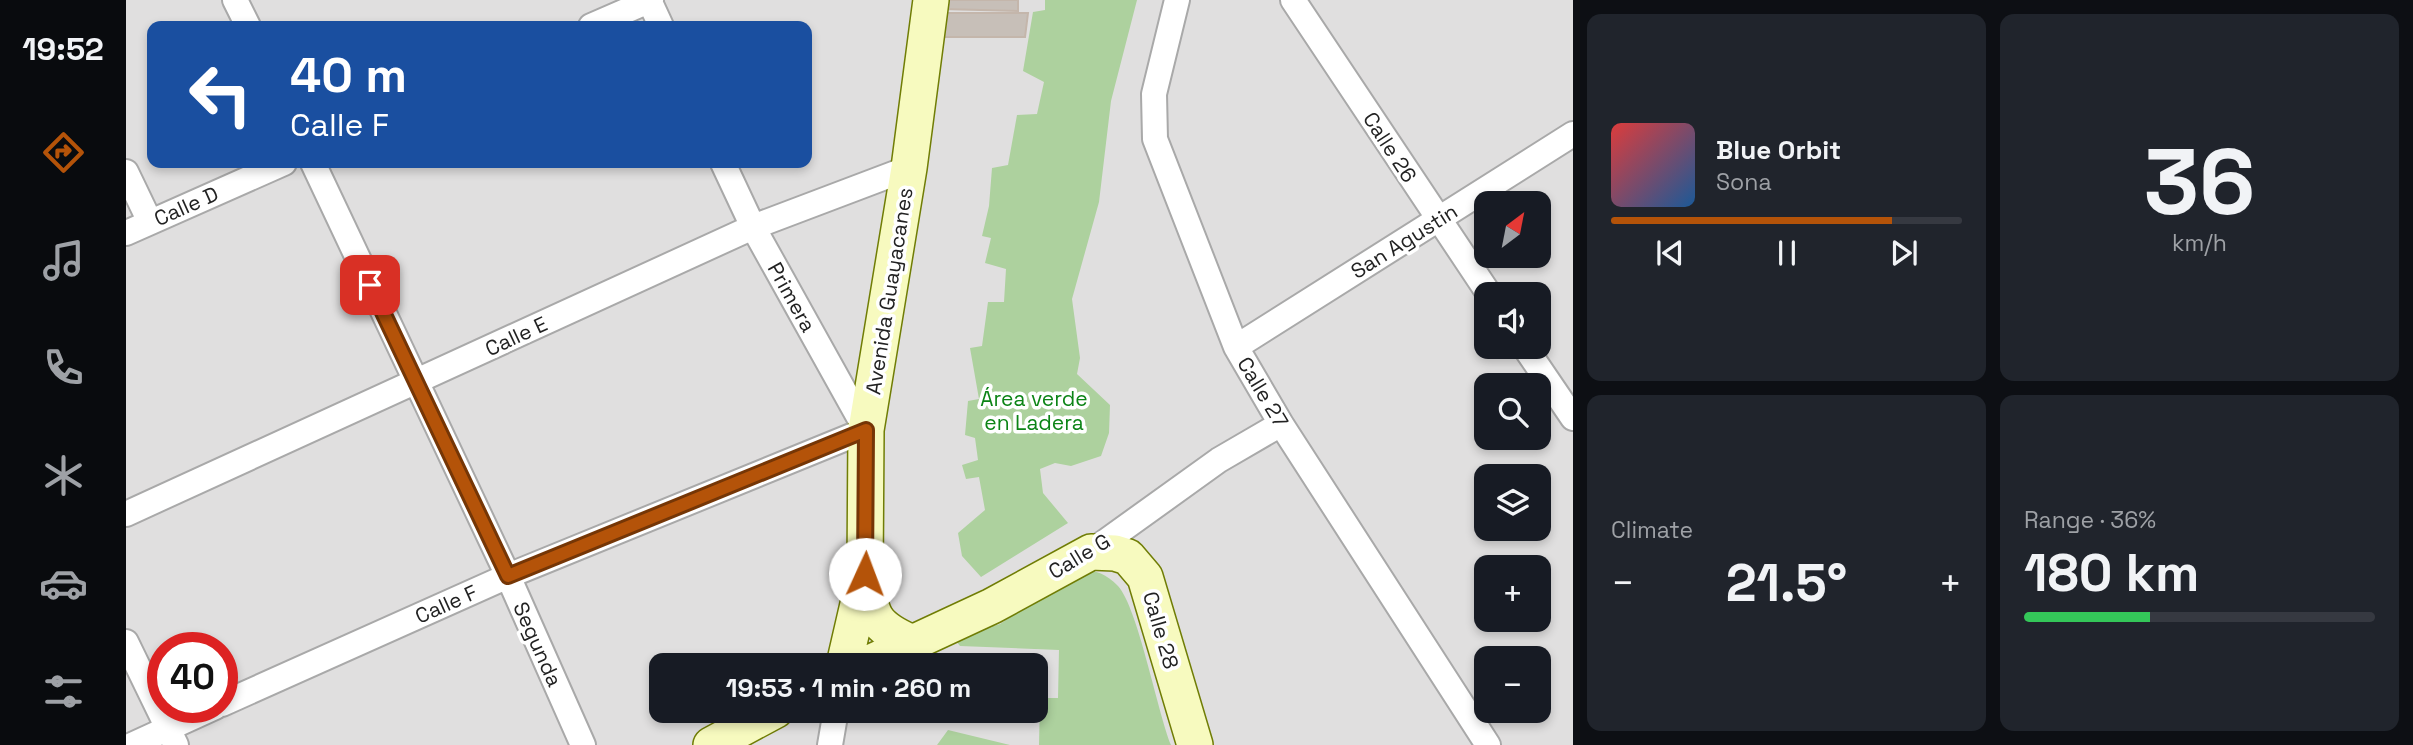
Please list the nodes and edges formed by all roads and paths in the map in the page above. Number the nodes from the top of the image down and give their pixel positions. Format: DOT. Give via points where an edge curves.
graph roads {
  1 [pos="235,0"];
  2 [pos="649,0"];
  3 [pos="931,0"];
  4 [pos="1177,0"];
  5 [pos="1293,0"];
  6 [pos="246,21"];
  7 [pos="603,21"];
  8 [pos="659,21"];
  9 [pos="1573,134"];
  10 [pos="273,168"];
  11 [pos="315,168"];
  12 [pos="725,168"];
  13 [pos="909,168"];
  14 [pos="126,172"];
  15 [pos="1438,219"];
  16 [pos="150,222"];
  17 [pos="753,227"];
  18 [pos="126,233"];
  19 [pos="1481,282"];
  20 [pos="1236,347"];
  21 [pos="1533,359"];
  22 [pos="416,383"];
  23 [pos="1573,418"];
  24 [pos="1281,424"];
  25 [pos="866,430"];
  26 [pos="126,514"];
  27 [pos="1091,552"];
  28 [pos="865,574"];
  29 [pos="508,576"];
  30 [pos="126,642"];
  31 [pos="910,642"];
  32 [pos="847,653"];
  33 [pos="888,653"];
  34 [pos="238,697"];
  35 [pos="191,723"];
  36 [pos="752,723"];
  37 [pos="834,723"];
  38 [pos="172,736"];
  39 [pos="132,745"];
  40 [pos="583,745"];
  41 [pos="711,745"];
  42 [pos="830,745"];
  43 [pos="1195,745"];
  44 [pos="1488,745"];
  1 -- 6 [label="street"];
  2 -- 7 [label="street"];
  2 -- 8 [label="street"];
  3 -- 13 [label="street, Avenida Guayacanes"];
  4 -- 20 [label="street, Calle 27" via="1154,94 1155,139"];
  5 -- 15 [label="street, Calle 26"];
  9 -- 15 [label="street, San Agustin"];
  10 -- 16 [label="street, Calle D"];
  11 -- 22 [label="street, Segunda"];
  12 -- 17 [label="street, Primera"];
  13 -- 17 [label="street, Calle E"];
  13 -- 25 [label="street, Avenida Guayacanes"];
  14 -- 16 [label="street"];
  15 -- 19 [label="street, Calle 26"];
  15 -- 20 [label="street, San Agustin"];
  16 -- 18 [label="street, Calle D"];
  17 -- 22 [label="street, Calle E"];
  17 -- 25 [label="street, Primera"];
  20 -- 24 [label="street, Calle 27"];
  21 -- 23 [label="street"];
  22 -- 26 [label="street, Calle E"];
  22 -- 29 [label="street, Segunda"];
  24 -- 27 [label="street, Calle G" via="1219,460"];
  24 -- 44 [label="street, Calle 27"];
  25 -- 28 [label="street, Avenida Guayacanes"];
  25 -- 29 [label="street, Calle F"];
  27 -- 31 [label="street, Calle G" via="992,606"];
  27 -- 43 [label="street, Calle 28" via="1128,557 1145,577"];
  28 -- 31 [label="street" via="870,611 890,633"];
  28 -- 32 [label="street, Avenida Guayacanes"];
  29 -- 34 [label="street, Calle F"];
  29 -- 40 [label="street, Segunda"];
  30 -- 38 [label="street"];
  31 -- 33 [label="street, Calle G"];
  35 -- 38 [label="street"];
  36 -- 41 [label="street"];
  37 -- 42 [label="street"];
  38 -- 39 [label="street"];
}
